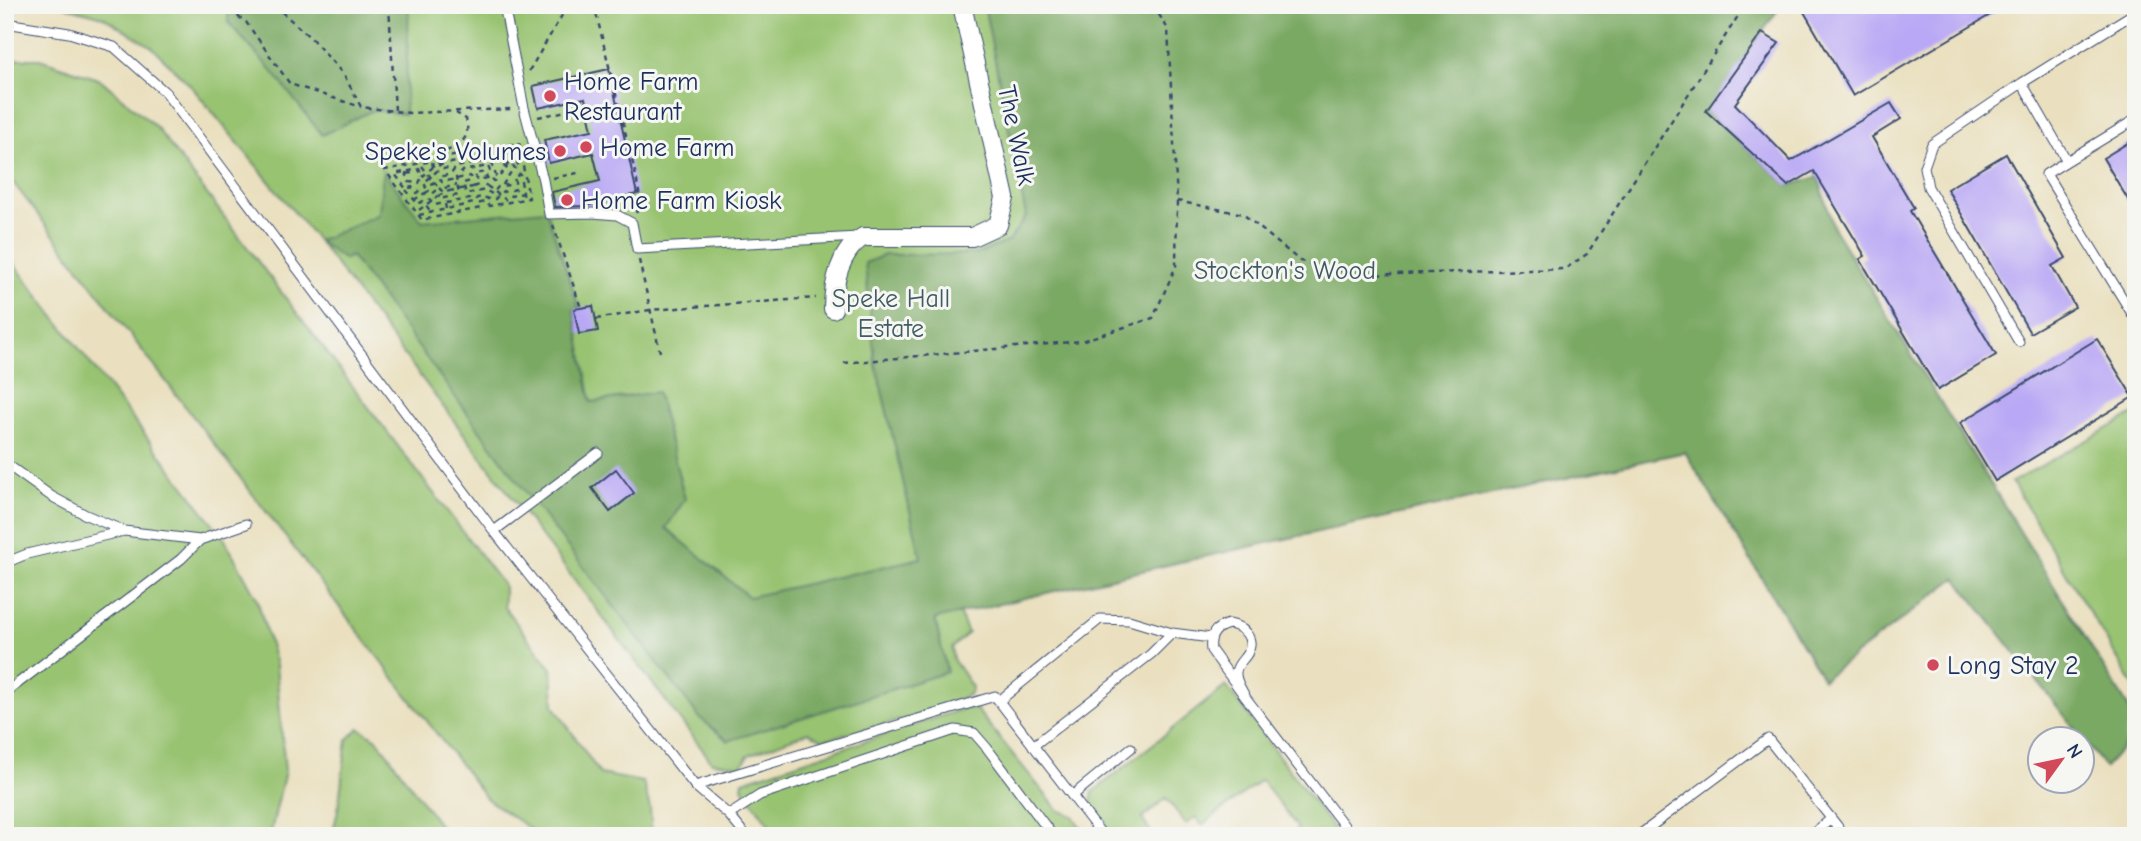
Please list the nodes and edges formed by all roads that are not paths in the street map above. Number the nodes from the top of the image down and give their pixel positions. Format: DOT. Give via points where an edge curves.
graph roads {
  1 [pos="504,5"];
  2 [pos="962,5"];
  3 [pos="2136,12"];
  4 [pos="5,25"];
  5 [pos="2022,83"];
  6 [pos="2136,119"];
  7 [pos="2067,161"];
  8 [pos="863,237"];
  9 [pos="833,303"];
  10 [pos="2136,320"];
  11 [pos="2019,342"];
  12 [pos="598,453"];
  13 [pos="5,463"];
  14 [pos="246,524"];
  15 [pos="124,531"];
  16 [pos="494,531"];
  17 [pos="200,540"];
  18 [pos="5,563"];
  19 [pos="1172,633"];
  20 [pos="1211,638"];
  21 [pos="5,693"];
  22 [pos="1246,698"];
  23 [pos="999,701"];
  24 [pos="1034,746"];
  25 [pos="1131,748"];
  26 [pos="695,786"];
  27 [pos="1072,796"];
  28 [pos="729,815"];
  29 [pos="1831,819"];
  30 [pos="746,836"];
  31 [pos="1053,836"];
  32 [pos="1103,836"];
  33 [pos="1352,836"];
  34 [pos="1638,836"];
  35 [pos="1810,836"];
  36 [pos="1827,836"];
  37 [pos="1841,836"];
  38 [pos="1854,836"];
  1 -- 8 [label="lane" via="549,214 617,215 632,223 637,249"];
  2 -- 8 [label="street, The Walk" via="1005,198 998,225 972,237"];
  3 -- 5 [label="lane"];
  4 -- 16 [label="lane" via="69,33 114,47 165,92"];
  5 -- 7 [label="lane"];
  5 -- 11 [label="lane" via="1932,145 1924,167 1928,187"];
  6 -- 7 [label="lane"];
  7 -- 10 [label="lane" via="2046,174"];
  8 -- 9 [label="street" via="845,256"];
  12 -- 16 [label="lane"];
  13 -- 15 [label="lane" via="86,516"];
  14 -- 17 [label="lane"];
  15 -- 17 [label="lane"];
  15 -- 18 [label="lane"];
  16 -- 26 [label="lane"];
  17 -- 21 [label="lane"];
  19 -- 20 [label="lane"];
  19 -- 23 [label="lane" via="1129,620 1100,619"];
  19 -- 24 [label="lane"];
  20 -- 22 [label="lane" via="1213,661"];
  20 -- 22 [label="lane" via="1218,628 1229,624 1247,633 1248,653 1236,673"];
  22 -- 33 [label="lane"];
  23 -- 24 [label="lane"];
  23 -- 26 [label="lane" via="995,696"];
  24 -- 27 [label="lane"];
  25 -- 27 [label="lane"];
  26 -- 28 [label="lane"];
  27 -- 32 [label="lane"];
  28 -- 30 [label="lane"];
  28 -- 31 [label="lane" via="760,795 955,730 974,733"];
  29 -- 34 [label="lane" via="1768,739"];
  29 -- 35 [label="lane"];
  29 -- 36 [label="lane" via="1838,827"];
  37 -- 38 [label="lane"];
}
